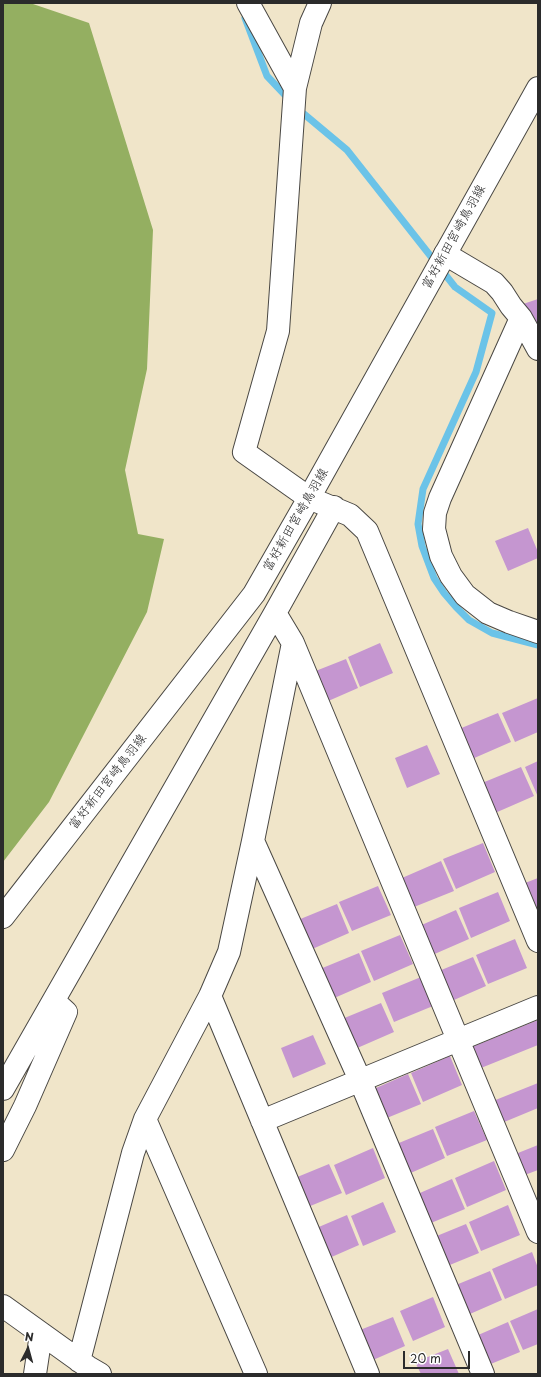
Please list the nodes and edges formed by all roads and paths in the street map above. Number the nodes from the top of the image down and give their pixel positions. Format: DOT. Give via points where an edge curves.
graph roads {
  1 [pos="248,3"];
  2 [pos="320,3"];
  3 [pos="295,88"];
  4 [pos="538,88"];
  5 [pos="445,254"];
  6 [pos="521,318"];
  7 [pos="538,349"];
  8 [pos="309,498"];
  9 [pos="334,507"];
  10 [pos="275,614"];
  11 [pos="535,637"];
  12 [pos="293,643"];
  13 [pos="253,841"];
  14 [pos="3,918"];
  15 [pos="538,941"];
  16 [pos="210,996"];
  17 [pos="54,1002"];
  18 [pos="538,1007"];
  19 [pos="458,1040"];
  20 [pos="360,1080"];
  21 [pos="3,1089"];
  22 [pos="145,1119"];
  23 [pos="262,1121"];
  24 [pos="3,1150"];
  25 [pos="538,1232"];
  26 [pos="3,1306"];
  27 [pos="41,1334"];
  28 [pos="88,1369"];
  29 [pos="35,1374"];
  30 [pos="256,1374"];
  31 [pos="368,1374"];
  32 [pos="483,1374"];
  1 -- 3 [label="street"];
  2 -- 3 [label="street" via="311,23"];
  3 -- 8 [label="street" via="278,331 244,452"];
  4 -- 5 [label="street, 富好新田宮崎鳥羽線"];
  5 -- 6 [label="street" via="494,283"];
  5 -- 8 [label="street, 富好新田宮崎鳥羽線"];
  6 -- 7 [label="street"];
  6 -- 11 [label="street" via="440,498 434,529 441,556 465,595 488,613"];
  8 -- 9 [label="street"];
  8 -- 14 [label="street, 富好新田宮崎鳥羽線" via="254,594"];
  9 -- 10 [label="street"];
  9 -- 15 [label="street" via="350,515 367,531"];
  10 -- 12 [label="street"];
  10 -- 17 [label="street"];
  12 -- 13 [label="street"];
  12 -- 19 [label="street"];
  13 -- 16 [label="street" via="228,952"];
  13 -- 20 [label="street"];
  16 -- 22 [label="street"];
  16 -- 23 [label="street"];
  17 -- 21 [label="street"];
  17 -- 24 [label="street" via="66,1012"];
  18 -- 19 [label="street"];
  19 -- 20 [label="street"];
  19 -- 25 [label="street"];
  20 -- 23 [label="street"];
  20 -- 32 [label="street"];
  22 -- 28 [label="street" via="133,1153"];
  22 -- 30 [label="street"];
  23 -- 31 [label="street"];
  26 -- 27 [label="street"];
  27 -- 28 [label="street"];
  27 -- 29 [label="street"];
}
